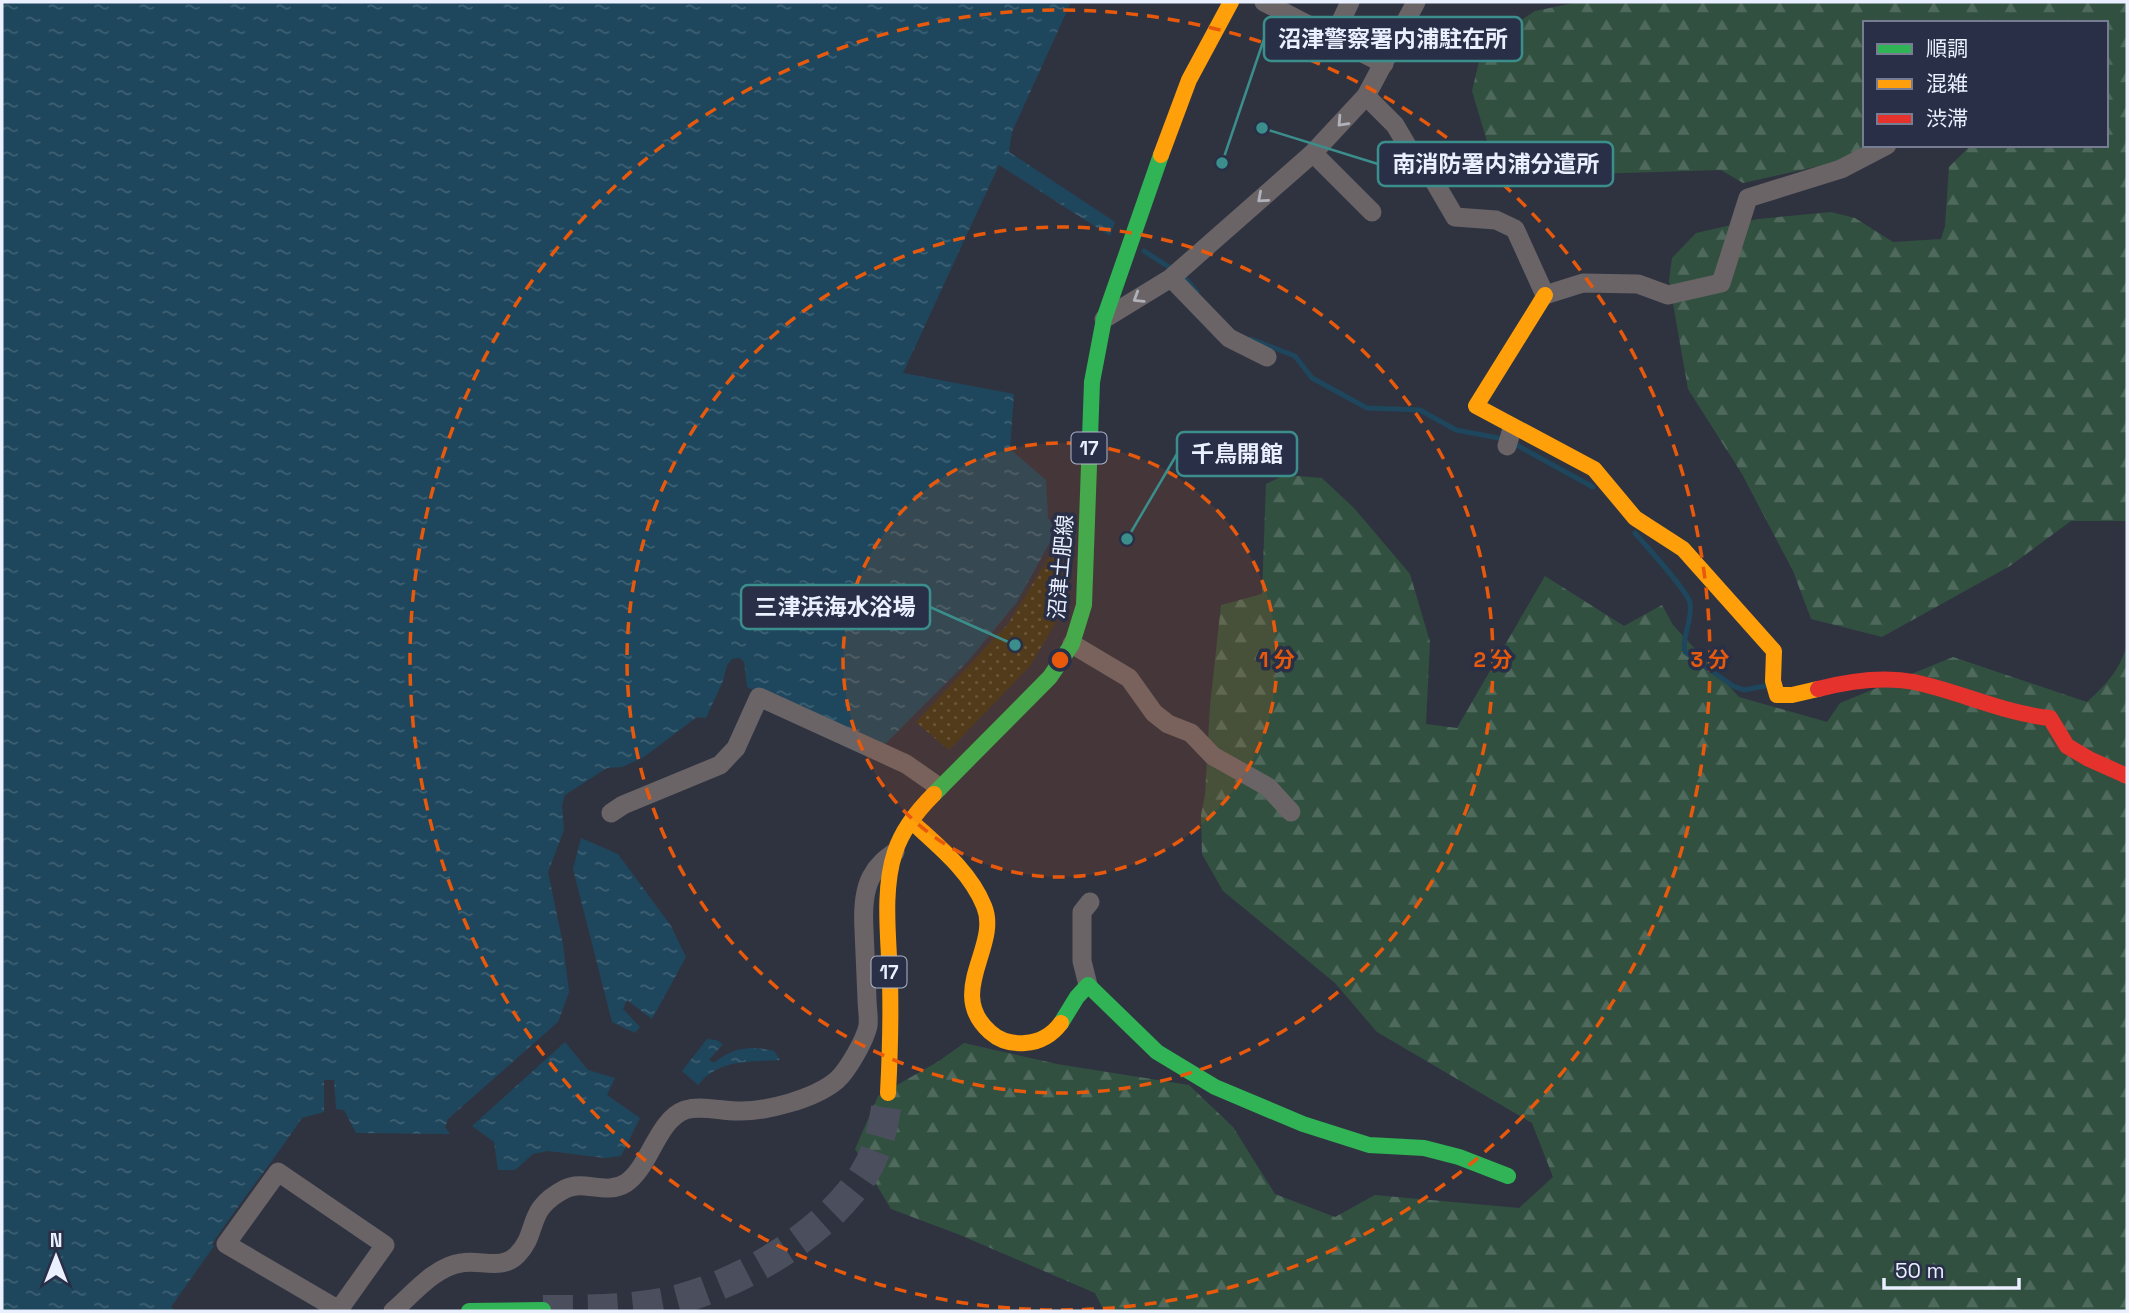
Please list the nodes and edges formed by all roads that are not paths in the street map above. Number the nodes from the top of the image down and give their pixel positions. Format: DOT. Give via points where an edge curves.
graph roads {
  1 [pos="1231,2"];
  2 [pos="1264,2"];
  3 [pos="1350,2"];
  4 [pos="1416,2"];
  5 [pos="1333,38"];
  6 [pos="1384,64"];
  7 [pos="1366,96"];
  8 [pos="1883,147"];
  9 [pos="1313,153"];
  10 [pos="1372,212"];
  11 [pos="1171,278"];
  12 [pos="1545,295"];
  13 [pos="1104,319"];
  14 [pos="1267,357"];
  15 [pos="1072,644"];
  16 [pos="2127,776"];
  17 [pos="939,787"];
  18 [pos="1291,812"];
  19 [pos="611,813"];
  20 [pos="911,821"];
  21 [pos="895,852"];
  22 [pos="1090,902"];
  23 [pos="1088,985"];
  24 [pos="888,1093"];
  25 [pos="1508,1176"];
  26 [pos="338,1310"];
  27 [pos="543,1310"];
  28 [pos="393,1311"];
  29 [pos="469,1311"];
  1 -- 13 [label="street, 沼津土肥線 / 17" via="1189,80"];
  2 -- 5 [label="street"];
  3 -- 5 [label="street"];
  4 -- 6 [label="street"];
  5 -- 6 [label="street"];
  6 -- 7 [label="street"];
  7 -- 9 [label="street, one-way"];
  7 -- 12 [label="street" via="1395,125 1455,217 1496,220 1515,229"];
  8 -- 12 [label="street" via="1841,169 1748,198 1721,283 1668,295 1638,284 1583,283"];
  9 -- 10 [label="street"];
  9 -- 11 [label="street, one-way"];
  11 -- 13 [label="street, one-way"];
  11 -- 14 [label="street" via="1229,338"];
  12 -- 16 [label="street" via="1476,406 1510,433 1594,469 1635,517 1683,549 1774,652 1775,687 1791,695 1853,680 1913,682 2050,718 2067,746"];
  13 -- 15 [label="street, 沼津土肥線 / 17" via="1092,382 1084,605"];
  15 -- 17 [label="street, 沼津土肥線 / 17" via="1039,690"];
  15 -- 18 [label="street" via="1129,678 1154,713 1191,733 1213,756 1268,787"];
  17 -- 19 [label="street" via="906,764 759,697 736,748 720,765"];
  17 -- 20 [label="street, 沼津土肥線 / 17"];
  20 -- 21 [label="street, 沼津土肥線 / 17"];
  20 -- 23 [label="street" via="963,875 985,907 987,923 973,975 977,1016 986,1030 1014,1044 1048,1036"];
  21 -- 24 [label="street, 沼津土肥線 / 17" via="888,905"];
  21 -- 28 [label="street" via="872,874 867,888 868,1026 849,1065 836,1080 788,1104 739,1112 683,1110 666,1124 640,1169 625,1183 611,1189 578,1184 564,1190 542,1204 515,1258 498,1264 461,1263 436,1272"];
  22 -- 23 [label="street" via="1082,912 1082,961"];
  23 -- 25 [label="street" via="1157,1052 1215,1087 1303,1124 1369,1145 1424,1148"];
  26 -- 26 [label="street" via="226,1244 278,1172 385,1245"];
  27 -- 29 [label="street"];
}
